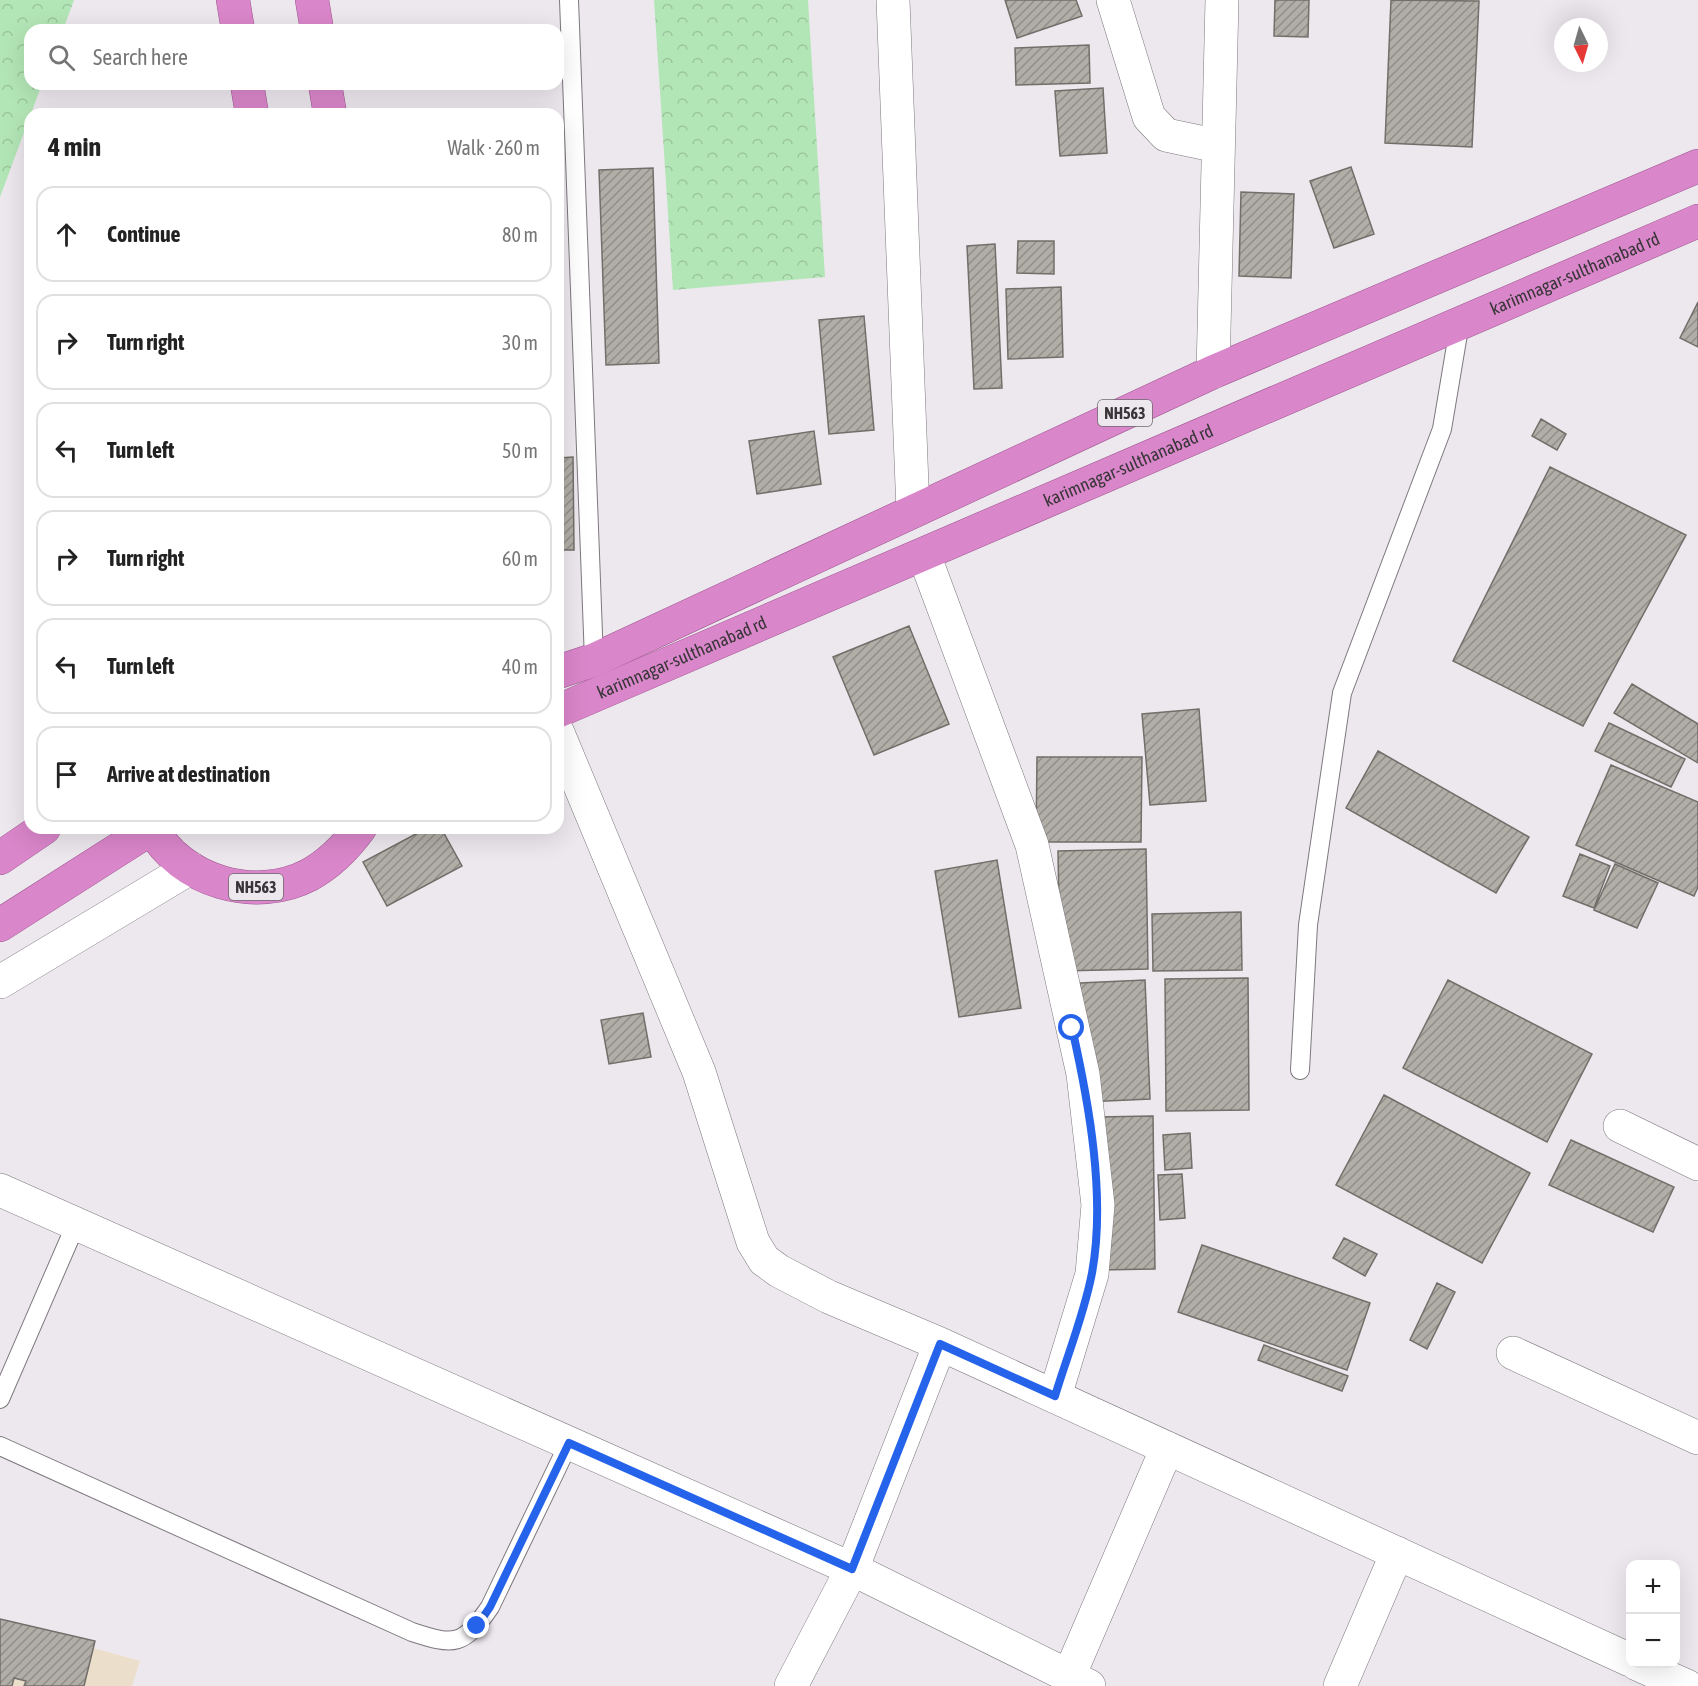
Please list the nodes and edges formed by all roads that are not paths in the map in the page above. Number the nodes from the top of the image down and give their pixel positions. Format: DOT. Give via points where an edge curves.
graph roads {
  1 [pos="233,0"];
  2 [pos="312,0"];
  3 [pos="334,0"];
  4 [pos="569,0"];
  5 [pos="893,0"];
  6 [pos="1113,0"];
  7 [pos="1222,0"];
  8 [pos="237,24"];
  9 [pos="316,24"];
  10 [pos="338,24"];
  11 [pos="248,90"];
  12 [pos="326,90"];
  13 [pos="348,90"];
  14 [pos="251,108"];
  15 [pos="329,108"];
  16 [pos="350,108"];
  17 [pos="1218,146"];
  18 [pos="1698,166"];
  19 [pos="1698,221"];
  20 [pos="1460,322"];
  21 [pos="1213,372"];
  22 [pos="913,511"];
  23 [pos="924,555"];
  24 [pos="594,660"];
  25 [pos="564,670"];
  26 [pos="564,708"];
  27 [pos="564,747"];
  28 [pos="35,834"];
  29 [pos="143,834"];
  30 [pos="157,834"];
  31 [pos="356,834"];
  32 [pos="0,858"];
  33 [pos="190,868"];
  34 [pos="0,925"];
  35 [pos="0,982"];
  36 [pos="1300,1070"];
  37 [pos="1620,1126"];
  38 [pos="1698,1164"];
  39 [pos="0,1190"];
  40 [pos="76,1224"];
  41 [pos="940,1344"];
  42 [pos="1513,1353"];
  43 [pos="1055,1396"];
  44 [pos="0,1399"];
  45 [pos="1698,1438"];
  46 [pos="569,1443"];
  47 [pos="0,1446"];
  48 [pos="1167,1448"];
  49 [pos="1397,1553"];
  50 [pos="852,1569"];
  51 [pos="1626,1658"];
  52 [pos="1646,1668"];
  53 [pos="1079,1681"];
  54 [pos="791,1686"];
  55 [pos="1340,1686"];
  56 [pos="1687,1686"];
  1 -- 8 [label="highway"];
  2 -- 9 [label="highway"];
  3 -- 10 [label="highway"];
  4 -- 24 [label="lane"];
  5 -- 22 [label="street"];
  6 -- 17 [label="street" via="1149,117 1166,135"];
  7 -- 17 [label="street"];
  11 -- 14 [label="highway"];
  12 -- 15 [label="highway"];
  13 -- 16 [label="highway"];
  17 -- 21 [label="street"];
  18 -- 21 [label="highway, NH563"];
  19 -- 20 [label="highway, karimnagar-sulthanabad rd / NH563"];
  20 -- 23 [label="highway, karimnagar-sulthanabad rd / NH563"];
  20 -- 36 [label="lane" via="1442,429 1342,693 1308,925"];
  21 -- 22 [label="highway, NH563"];
  22 -- 24 [label="highway, NH563"];
  23 -- 26 [label="highway, karimnagar-sulthanabad rd / NH563"];
  23 -- 43 [label="street" via="1032,845 1083,1074 1098,1205 1092,1274"];
  24 -- 25 [label="highway, NH563"];
  27 -- 41 [label="street" via="699,1072 753,1242 764,1260 829,1297"];
  28 -- 32 [label="highway"];
  29 -- 34 [label="highway"];
  30 -- 33 [label="highway, NH563" via="171,853"];
  31 -- 33 [label="highway, NH563" via="329,863 285,884 236,886"];
  33 -- 35 [label="street"];
  37 -- 38 [label="street"];
  39 -- 40 [label="street"];
  40 -- 44 [label="lane"];
  40 -- 46 [label="street"];
  41 -- 43 [label="street"];
  41 -- 50 [label="street"];
  42 -- 45 [label="street"];
  43 -- 48 [label="street"];
  46 -- 47 [label="lane" via="490,1607 477,1626 462,1638 444,1642 412,1632"];
  46 -- 50 [label="street"];
  48 -- 49 [label="street"];
  48 -- 53 [label="street"];
  49 -- 51 [label="street"];
  49 -- 55 [label="street"];
  50 -- 53 [label="street"];
  50 -- 54 [label="street"];
  52 -- 56 [label="street"];
}
